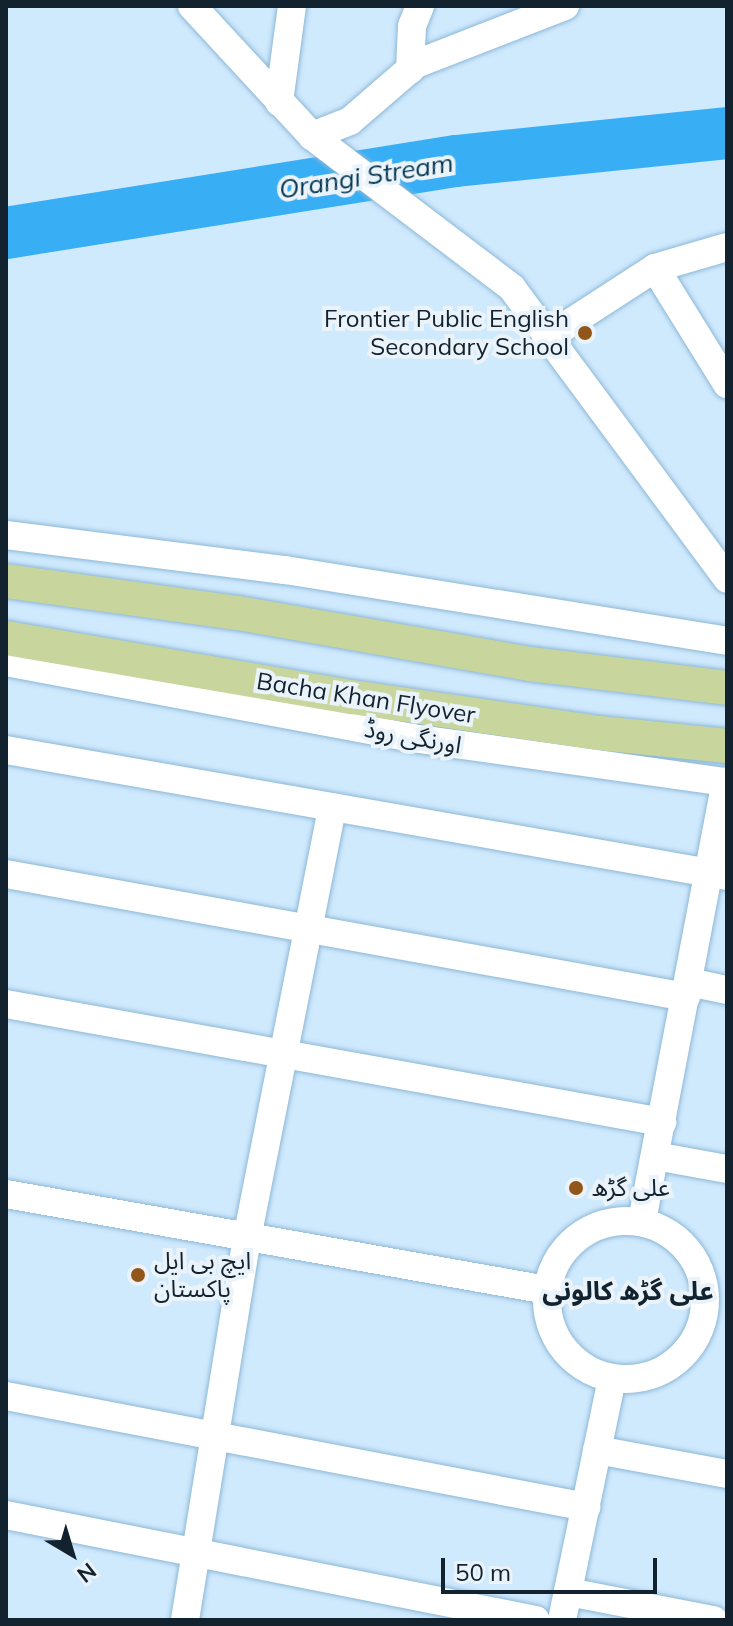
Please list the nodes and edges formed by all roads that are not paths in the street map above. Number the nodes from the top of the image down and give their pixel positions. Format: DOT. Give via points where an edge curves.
graph roads {
  1 [pos="192,6"];
  2 [pos="292,6"];
  3 [pos="420,6"];
  4 [pos="565,6"];
  5 [pos="410,70"];
  6 [pos="279,102"];
  7 [pos="312,136"];
  8 [pos="727,247"];
  9 [pos="655,268"];
  10 [pos="550,336"];
  11 [pos="727,384"];
  12 [pos="6,535"];
  13 [pos="727,579"];
  14 [pos="6,581"];
  15 [pos="6,638"];
  16 [pos="727,641"];
  17 [pos="6,662"];
  18 [pos="727,688"];
  19 [pos="727,746"];
  20 [pos="6,750"];
  21 [pos="726,782"];
  22 [pos="332,807"];
  23 [pos="6,874"];
  24 [pos="718,874"];
  25 [pos="308,929"];
  26 [pos="687,989"];
  27 [pos="727,990"];
  28 [pos="6,1004"];
  29 [pos="283,1053"];
  30 [pos="662,1122"];
  31 [pos="655,1156"];
  32 [pos="727,1169"];
  33 [pos="6,1194"];
  34 [pos="642,1221"];
  35 [pos="247,1238"];
  36 [pos="547,1290"];
  37 [pos="715,1319"];
  38 [pos="612,1378"];
  39 [pos="6,1396"];
  40 [pos="212,1436"];
  41 [pos="597,1450"];
  42 [pos="727,1474"];
  43 [pos="586,1507"];
  44 [pos="6,1515"];
  45 [pos="197,1553"];
  46 [pos="568,1592"];
  47 [pos="185,1620"];
  48 [pos="536,1620"];
  49 [pos="562,1620"];
  50 [pos="713,1620"];
  1 -- 6 [label="street"];
  2 -- 6 [label="street"];
  3 -- 5 [label="street" via="412,26"];
  4 -- 5 [label="street"];
  5 -- 7 [label="street" via="350,121"];
  6 -- 7 [label="street"];
  7 -- 10 [label="street" via="512,288"];
  8 -- 9 [label="street"];
  9 -- 10 [label="street"];
  9 -- 11 [label="street"];
  10 -- 13 [label="street"];
  12 -- 16 [label="street" via="285,570"];
  14 -- 18 [label="main road" via="238,613 530,664"];
  15 -- 19 [label="main road, Bacha Khan Flyover" via="352,697"];
  17 -- 21 [label="street, اورنگی روڈ" via="412,738"];
  20 -- 22 [label="street"];
  21 -- 24 [label="street"];
  22 -- 24 [label="street"];
  22 -- 25 [label="street"];
  23 -- 25 [label="street"];
  24 -- 26 [label="street"];
  25 -- 26 [label="street"];
  25 -- 29 [label="street"];
  26 -- 27 [label="street"];
  26 -- 30 [label="street"];
  28 -- 29 [label="street"];
  29 -- 30 [label="street"];
  29 -- 35 [label="street"];
  30 -- 31 [label="street"];
  31 -- 32 [label="street"];
  31 -- 34 [label="street"];
  33 -- 35 [label="street"];
  34 -- 36 [label="street" via="591,1228 569,1243 554,1265"];
  34 -- 37 [label="street" via="665,1230 699,1267"];
  35 -- 36 [label="street"];
  35 -- 40 [label="street"];
  36 -- 38 [label="street" via="547,1314 569,1356"];
  37 -- 38 [label="street" via="659,1372"];
  38 -- 41 [label="street"];
  39 -- 40 [label="street"];
  40 -- 43 [label="street"];
  40 -- 45 [label="street"];
  41 -- 42 [label="street"];
  41 -- 43 [label="street"];
  43 -- 46 [label="street"];
  44 -- 45 [label="street"];
  45 -- 47 [label="street"];
  45 -- 48 [label="street"];
  46 -- 49 [label="street"];
  46 -- 50 [label="street"];
}
